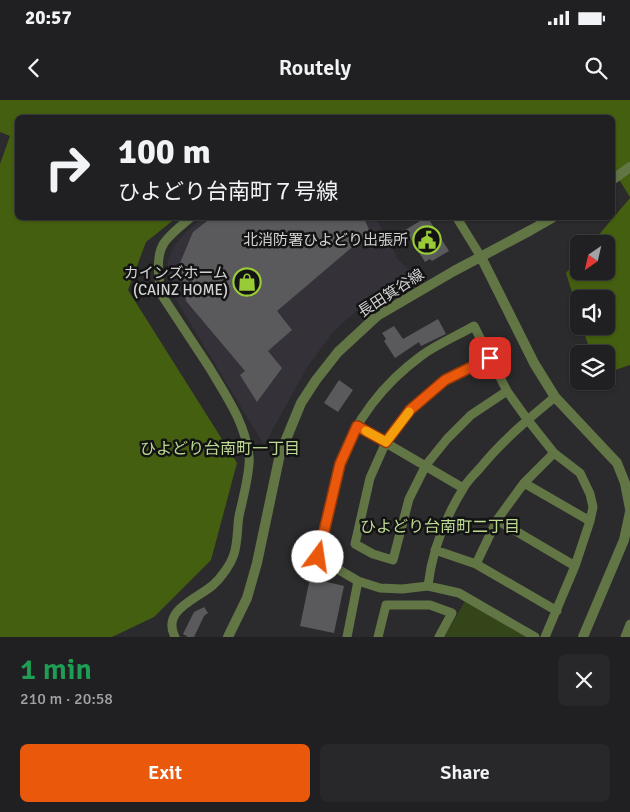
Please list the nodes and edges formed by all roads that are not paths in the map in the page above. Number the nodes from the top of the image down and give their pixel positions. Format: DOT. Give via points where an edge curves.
graph roads {
  1 [pos="630,167"];
  2 [pos="615,178"];
  3 [pos="188,220"];
  4 [pos="458,220"];
  5 [pos="548,220"];
  6 [pos="481,257"];
  7 [pos="490,358"];
  8 [pos="508,391"];
  9 [pos="555,397"];
  10 [pos="527,419"];
  11 [pos="357,426"];
  12 [pos="386,442"];
  13 [pos="554,453"];
  14 [pos="426,465"];
  15 [pos="628,482"];
  16 [pos="524,483"];
  17 [pos="463,488"];
  18 [pos="630,510"];
  19 [pos="497,520"];
  20 [pos="590,521"];
  21 [pos="435,550"];
  22 [pos="476,564"];
  23 [pos="575,566"];
  24 [pos="358,581"];
  25 [pos="428,586"];
  26 [pos="557,611"];
  27 [pos="630,624"];
  28 [pos="175,637"];
  29 [pos="228,637"];
  30 [pos="347,637"];
  31 [pos="378,637"];
  32 [pos="439,637"];
  33 [pos="535,637"];
  34 [pos="545,637"];
  35 [pos="584,637"];
  36 [pos="625,637"];
  1 -- 2 [label="street"];
  3 -- 28 [label="street" via="164,244 159,260 161,294 234,408 250,458 234,554 215,584 182,605 174,617 172,631"];
  4 -- 6 [label="street"];
  5 -- 6 [label="street, 長田箕谷線"];
  6 -- 9 [label="street" via="534,363"];
  6 -- 29 [label="street, 長田箕谷線" via="378,316 338,352 316,380 301,403 280,454 257,563 246,598"];
  7 -- 8 [label="street"];
  7 -- 11 [label="street" via="474,326 422,355 402,372 385,388"];
  7 -- 12 [label="street" via="445,380 410,410"];
  8 -- 10 [label="street"];
  8 -- 14 [label="street" via="471,415"];
  9 -- 10 [label="street"];
  9 -- 15 [label="street" via="617,463"];
  10 -- 13 [label="street"];
  10 -- 17 [label="street" via="494,450"];
  11 -- 12 [label="street"];
  11 -- 24 [label="street" via="340,464 318,557"];
  12 -- 14 [label="street"];
  12 -- 14 [label="street" via="370,478 355,544 393,560 409,499"];
  13 -- 16 [label="street"];
  13 -- 20 [label="street" via="580,473 589,489 593,507"];
  14 -- 17 [label="street"];
  15 -- 18 [label="street"];
  16 -- 19 [label="street"];
  16 -- 20 [label="street"];
  17 -- 21 [label="street"];
  18 -- 35 [label="street" via="624,540"];
  19 -- 22 [label="street"];
  19 -- 23 [label="street"];
  20 -- 23 [label="street"];
  21 -- 22 [label="street"];
  21 -- 25 [label="street"];
  22 -- 26 [label="street"];
  23 -- 26 [label="street"];
  24 -- 25 [label="street" via="380,588"];
  24 -- 30 [label="street"];
  25 -- 33 [label="street" via="459,592"];
  26 -- 34 [label="street"];
  27 -- 36 [label="street"];
  31 -- 32 [label="street" via="386,605 430,604 452,613"];
}
